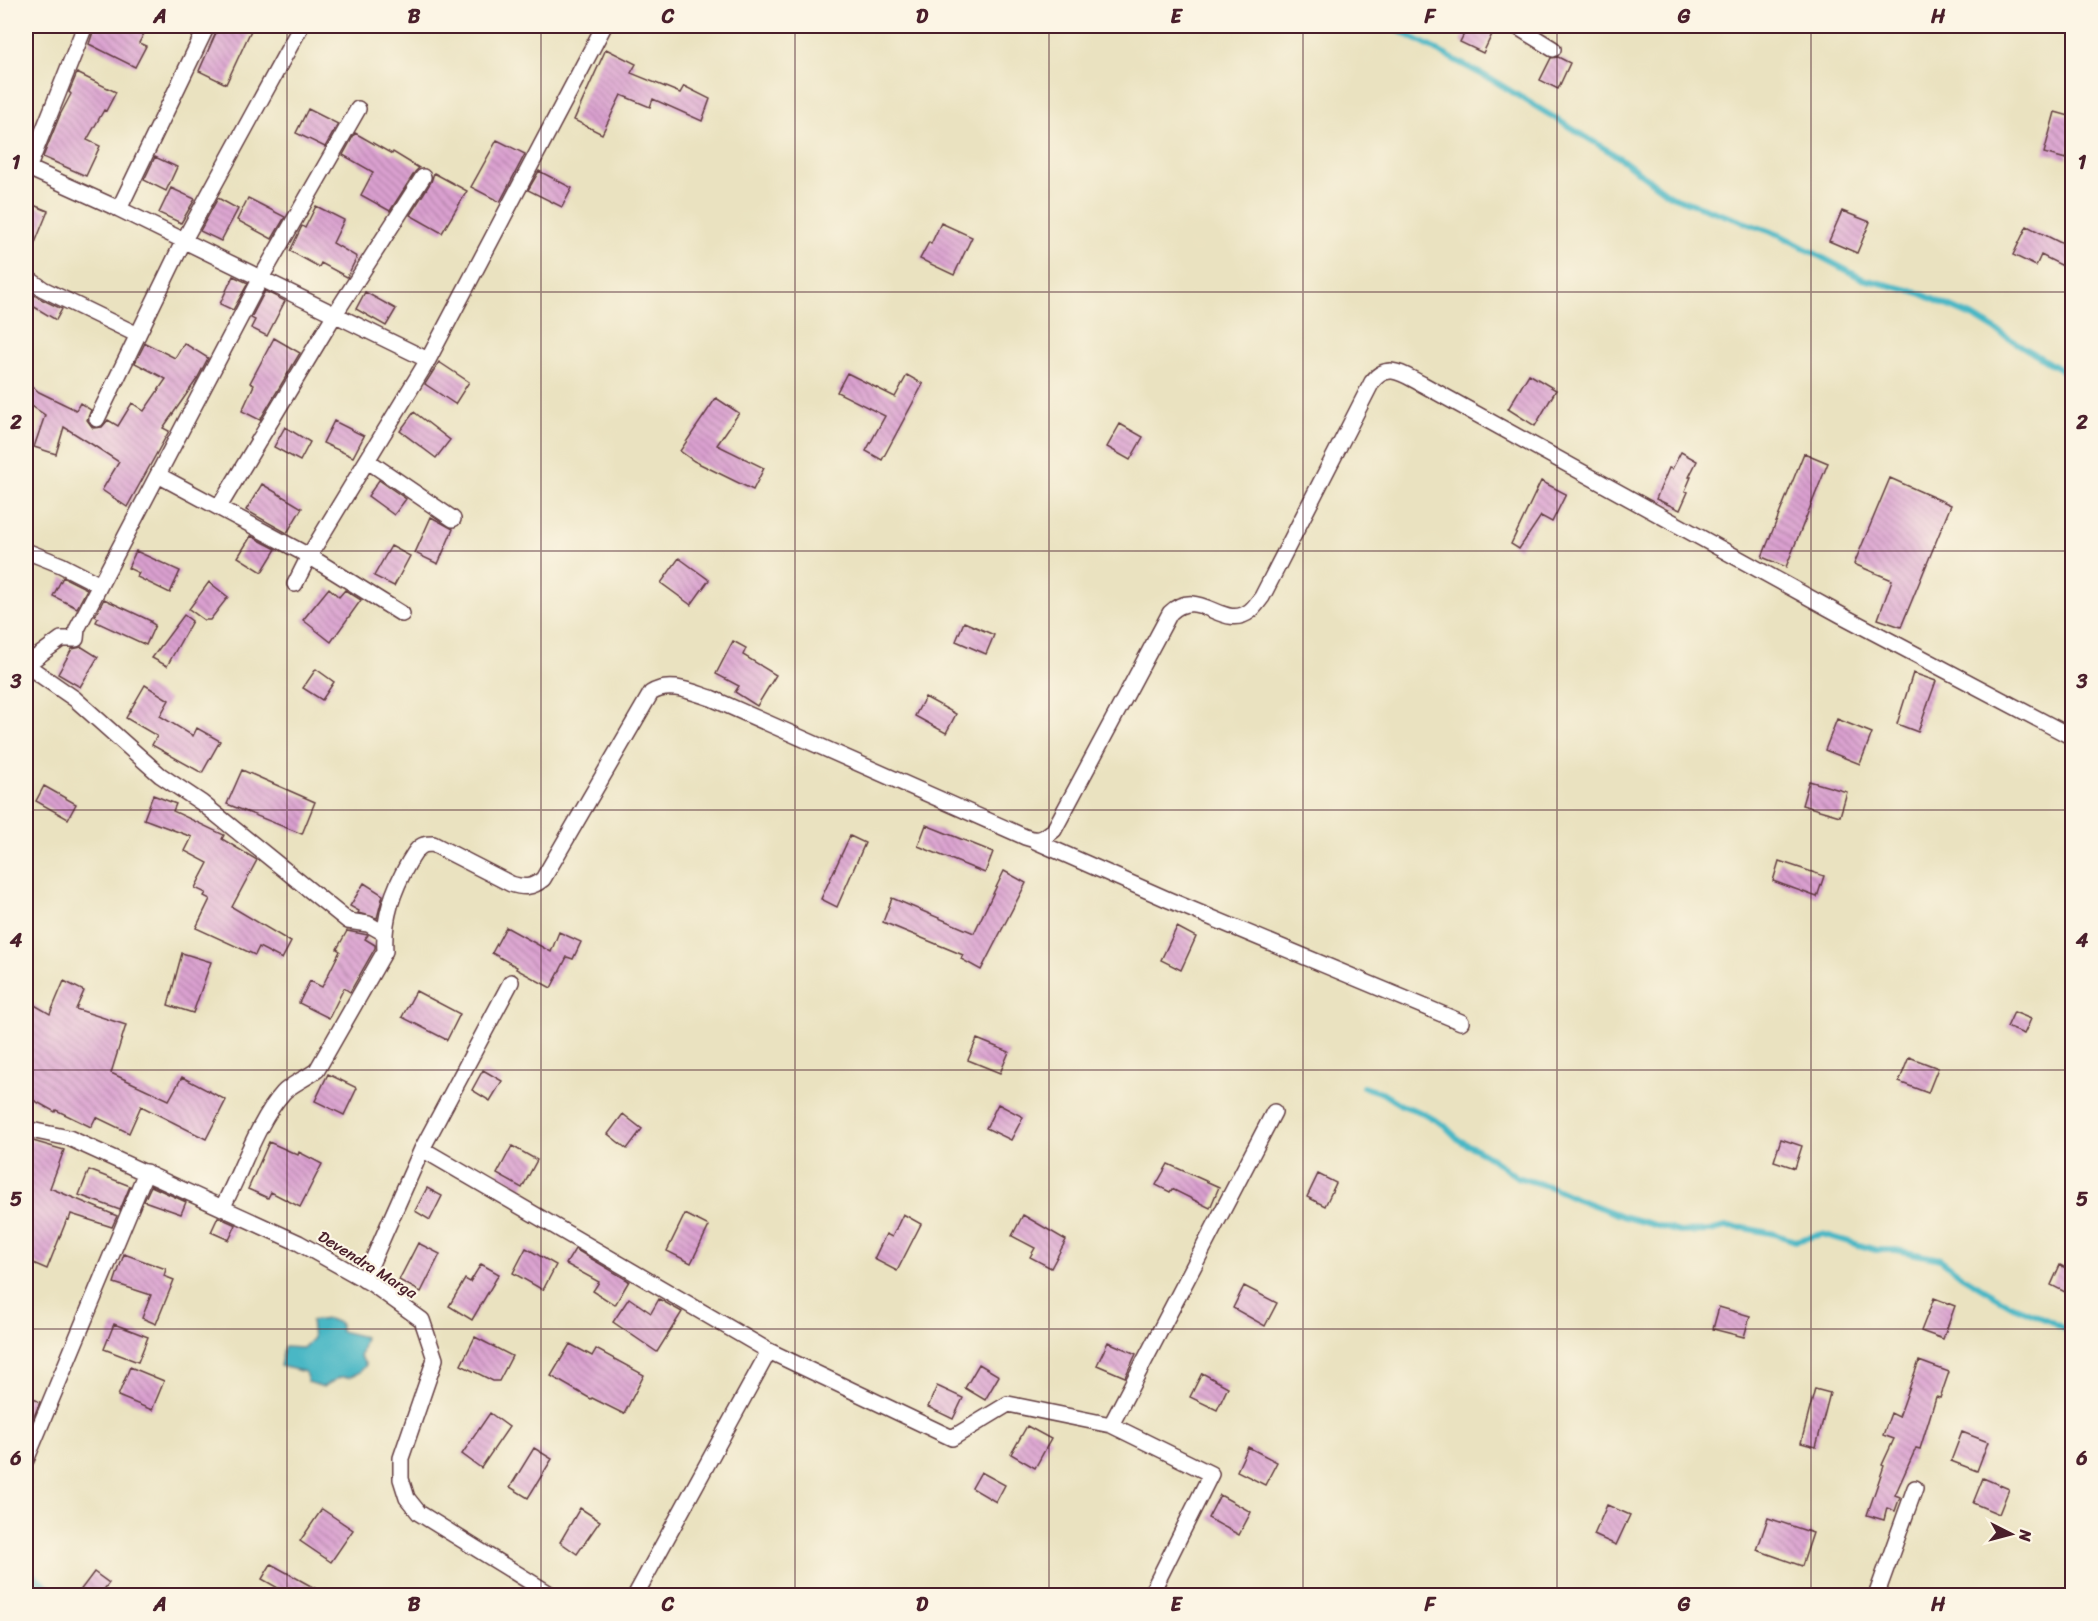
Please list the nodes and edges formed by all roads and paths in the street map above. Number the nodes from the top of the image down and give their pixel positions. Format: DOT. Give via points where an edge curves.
graph roads {
  1 [pos="85,26"];
  2 [pos="207,26"];
  3 [pos="301,26"];
  4 [pos="604,26"];
  5 [pos="1516,26"];
  6 [pos="1553,49"];
  7 [pos="358,109"];
  8 [pos="27,170"];
  9 [pos="423,177"];
  10 [pos="119,209"];
  11 [pos="184,240"];
  12 [pos="26,277"];
  13 [pos="261,278"];
  14 [pos="335,314"];
  15 [pos="138,335"];
  16 [pos="428,360"];
  17 [pos="97,420"];
  18 [pos="368,461"];
  19 [pos="158,475"];
  20 [pos="219,507"];
  21 [pos="453,519"];
  22 [pos="26,551"];
  23 [pos="309,556"];
  24 [pos="295,584"];
  25 [pos="100,585"];
  26 [pos="402,614"];
  27 [pos="26,665"];
  28 [pos="2073,737"];
  29 [pos="1035,840"];
  30 [pos="384,933"];
  31 [pos="511,982"];
  32 [pos="1461,1022"];
  33 [pos="1274,1112"];
  34 [pos="26,1129"];
  35 [pos="422,1149"];
  36 [pos="146,1172"];
  37 [pos="222,1208"];
  38 [pos="364,1280"];
  39 [pos="770,1351"];
  40 [pos="1111,1425"];
  41 [pos="26,1460"];
  42 [pos="1915,1488"];
  43 [pos="553,1596"];
  44 [pos="635,1596"];
  45 [pos="1150,1596"];
  46 [pos="1876,1596"];
  1 -- 8 [label="street"];
  2 -- 10 [label="street"];
  3 -- 11 [label="street"];
  4 -- 16 [label="street"];
  5 -- 6 [label="street"];
  7 -- 13 [label="street"];
  8 -- 10 [label="street"];
  9 -- 14 [label="street"];
  10 -- 11 [label="street"];
  11 -- 13 [label="street"];
  11 -- 15 [label="street"];
  12 -- 15 [label="street"];
  13 -- 14 [label="street"];
  13 -- 19 [label="street"];
  14 -- 16 [label="street"];
  14 -- 20 [label="street"];
  15 -- 17 [label="street"];
  16 -- 18 [label="street"];
  18 -- 21 [label="street"];
  18 -- 23 [label="street"];
  19 -- 20 [label="street"];
  19 -- 25 [label="street"];
  20 -- 23 [label="street"];
  22 -- 25 [label="street"];
  23 -- 24 [label="street"];
  23 -- 26 [label="street"];
  25 -- 27 [label="street" via="77,629 76,639 61,639"];
  27 -- 30 [label="street" via="75,699 160,775 202,803 348,921 368,924"];
  28 -- 29 [label="street" via="1841,615 1399,372 1387,371 1372,382 1262,597 1241,616 1226,616 1196,603 1178,606 1170,614 1054,830"];
  29 -- 30 [label="street" via="711,698 668,687 651,693 543,879 536,885 510,884 445,849 424,845 397,884"];
  29 -- 32 [label="street"];
  30 -- 37 [label="street" via="385,951 316,1070 277,1101"];
  31 -- 35 [label="street"];
  33 -- 40 [label="street"];
  34 -- 36 [label="street, Devendra Marga" via="69,1138"];
  35 -- 38 [label="street"];
  35 -- 39 [label="street"];
  36 -- 37 [label="street, Devendra Marga"];
  36 -- 41 [label="street"];
  37 -- 38 [label="street, Devendra Marga" via="299,1243"];
  38 -- 43 [label="street, Devendra Marga" via="422,1320 435,1359 401,1458 401,1479 407,1498 419,1514"];
  39 -- 40 [label="street" via="952,1438 1008,1404"];
  39 -- 44 [label="street"];
  40 -- 45 [label="street" via="1210,1474"];
  42 -- 46 [label="street"];
}
